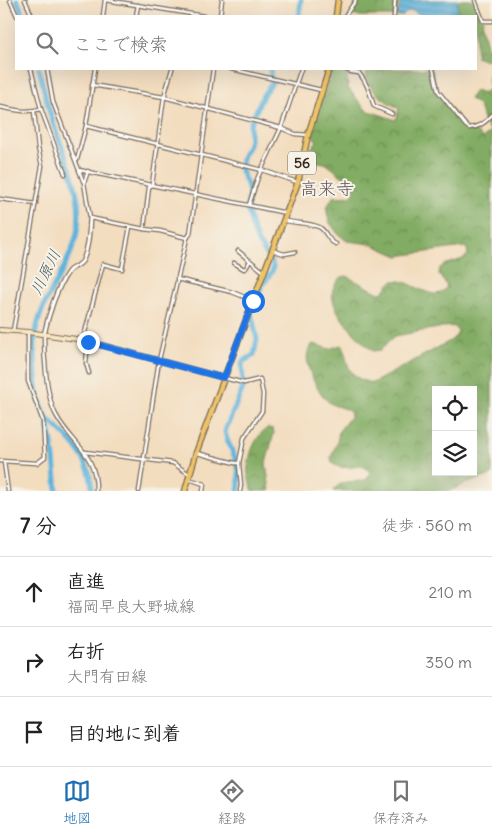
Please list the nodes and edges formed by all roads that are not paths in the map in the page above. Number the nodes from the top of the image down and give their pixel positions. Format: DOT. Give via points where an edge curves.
graph roads {
  1 [pos="10,0"];
  2 [pos="25,0"];
  3 [pos="106,0"];
  4 [pos="132,0"];
  5 [pos="222,0"];
  6 [pos="338,0"];
  7 [pos="356,0"];
  8 [pos="395,0"];
  9 [pos="476,0"];
  10 [pos="133,4"];
  11 [pos="138,5"];
  12 [pos="17,15"];
  13 [pos="32,15"];
  14 [pos="103,15"];
  15 [pos="136,15"];
  16 [pos="185,15"];
  17 [pos="220,15"];
  18 [pos="336,15"];
  19 [pos="347,15"];
  20 [pos="394,15"];
  21 [pos="492,21"];
  22 [pos="31,70"];
  23 [pos="47,70"];
  24 [pos="95,70"];
  25 [pos="172,70"];
  26 [pos="213,70"];
  27 [pos="235,70"];
  28 [pos="301,70"];
  29 [pos="329,70"];
  30 [pos="347,70"];
  31 [pos="433,70"];
  32 [pos="92,84"];
  33 [pos="296,85"];
  34 [pos="323,90"];
  35 [pos="164,97"];
  36 [pos="0,107"];
  37 [pos="41,109"];
  38 [pos="208,109"];
  39 [pos="34,111"];
  40 [pos="392,114"];
  41 [pos="492,115"];
  42 [pos="86,126"];
  43 [pos="281,128"];
  44 [pos="308,134"];
  45 [pos="158,144"];
  46 [pos="202,154"];
  47 [pos="77,161"];
  48 [pos="79,170"];
  49 [pos="262,170"];
  50 [pos="88,171"];
  51 [pos="65,174"];
  52 [pos="298,182"];
  53 [pos="84,183"];
  54 [pos="152,185"];
  55 [pos="197,194"];
  56 [pos="0,199"];
  57 [pos="36,204"];
  58 [pos="247,205"];
  59 [pos="286,213"];
  60 [pos="90,218"];
  61 [pos="284,220"];
  62 [pos="130,226"];
  63 [pos="144,229"];
  64 [pos="187,238"];
  65 [pos="336,244"];
  66 [pos="238,251"];
  67 [pos="271,252"];
  68 [pos="295,252"];
  69 [pos="250,261"];
  70 [pos="234,263"];
  71 [pos="264,272"];
  72 [pos="177,278"];
  73 [pos="253,301"];
  74 [pos="0,330"];
  75 [pos="12,331"];
  76 [pos="29,333"];
  77 [pos="42,334"];
  78 [pos="83,340"];
  79 [pos="88,342"];
  80 [pos="159,360"];
  81 [pos="89,372"];
  82 [pos="224,378"];
  83 [pos="85,452"];
  84 [pos="196,453"];
  85 [pos="144,459"];
  86 [pos="0,461"];
  87 [pos="4,462"];
  88 [pos="239,463"];
  89 [pos="188,477"];
  90 [pos="8,491"];
  91 [pos="96,491"];
  92 [pos="139,491"];
  93 [pos="185,491"];
  94 [pos="202,491"];
  95 [pos="240,491"];
  1 -- 12 [label="street"];
  2 -- 13 [label="street"];
  3 -- 10 [label="street"];
  3 -- 14 [label="street"];
  4 -- 10 [label="street"];
  5 -- 17 [label="street"];
  6 -- 18 [label="main road"];
  7 -- 19 [label="street"];
  8 -- 20 [label="street"];
  9 -- 21 [label="street" via="483,21"];
  10 -- 11 [label="street"];
  11 -- 15 [label="street"];
  11 -- 16 [label="street"];
  22 -- 37 [label="street"];
  23 -- 47 [label="street" via="53,102"];
  24 -- 32 [label="street"];
  25 -- 35 [label="street"];
  26 -- 38 [label="street"];
  27 -- 33 [label="street"];
  28 -- 33 [label="street"];
  29 -- 34 [label="main road, 56"];
  30 -- 40 [label="street" via="358,73 365,81 374,106"];
  31 -- 41 [label="street" via="438,91 466,126 476,128"];
  32 -- 35 [label="street"];
  32 -- 42 [label="street"];
  33 -- 34 [label="street"];
  33 -- 43 [label="street"];
  34 -- 44 [label="main road, 56"];
  35 -- 38 [label="street"];
  35 -- 45 [label="street"];
  36 -- 39 [label="street"];
  37 -- 39 [label="street"];
  37 -- 51 [label="street"];
  38 -- 43 [label="street"];
  38 -- 46 [label="street"];
  39 -- 57 [label="street" via="42,166"];
  42 -- 45 [label="street"];
  42 -- 47 [label="street"];
  43 -- 44 [label="street" via="295,134"];
  43 -- 49 [label="street"];
  44 -- 52 [label="main road, 56"];
  45 -- 46 [label="street"];
  45 -- 54 [label="street"];
  46 -- 49 [label="street"];
  46 -- 55 [label="street"];
  47 -- 48 [label="street"];
  48 -- 50 [label="street"];
  48 -- 53 [label="street"];
  49 -- 52 [label="street"];
  49 -- 58 [label="street"];
  50 -- 53 [label="street"];
  50 -- 54 [label="street"];
  52 -- 59 [label="main road, 56"];
  53 -- 60 [label="street"];
  54 -- 55 [label="street"];
  54 -- 63 [label="street" via="149,187"];
  55 -- 58 [label="street"];
  55 -- 64 [label="street"];
  56 -- 57 [label="street"];
  57 -- 75 [label="street"];
  58 -- 59 [label="street"];
  59 -- 61 [label="main road, 56"];
  60 -- 62 [label="street"];
  60 -- 77 [label="street" via="82,262 67,273"];
  61 -- 65 [label="street" via="318,227"];
  61 -- 67 [label="main road, 56"];
  62 -- 63 [label="street"];
  62 -- 78 [label="street" via="122,269 102,264"];
  63 -- 64 [label="street"];
  64 -- 72 [label="street"];
  66 -- 69 [label="street"];
  67 -- 68 [label="street"];
  67 -- 71 [label="main road, 56"];
  69 -- 70 [label="street" via="244,269"];
  69 -- 71 [label="street"];
  71 -- 73 [label="main road, 56"];
  72 -- 73 [label="street" via="232,292"];
  72 -- 80 [label="street"];
  73 -- 82 [label="main road, 56"];
  74 -- 75 [label="main road"];
  75 -- 76 [label="main road"];
  76 -- 77 [label="main road"];
  76 -- 87 [label="street" via="28,381 43,421 45,457 37,463"];
  77 -- 78 [label="main road"];
  77 -- 83 [label="street" via="54,413"];
  78 -- 79 [label="main road"];
  79 -- 80 [label="main road"];
  79 -- 81 [label="street" via="86,363"];
  80 -- 82 [label="main road"];
  80 -- 85 [label="street"];
  82 -- 84 [label="main road, 56"];
  82 -- 88 [label="street" via="243,383 260,379 262,411 244,438"];
  83 -- 85 [label="street"];
  83 -- 91 [label="street" via="94,468"];
  84 -- 88 [label="street"];
  84 -- 89 [label="main road, 56"];
  85 -- 89 [label="street" via="173,463"];
  85 -- 92 [label="street"];
  86 -- 87 [label="street"];
  87 -- 90 [label="street"];
  88 -- 95 [label="street"];
  89 -- 93 [label="main road, 56"];
  89 -- 94 [label="street" via="204,484"];
}
